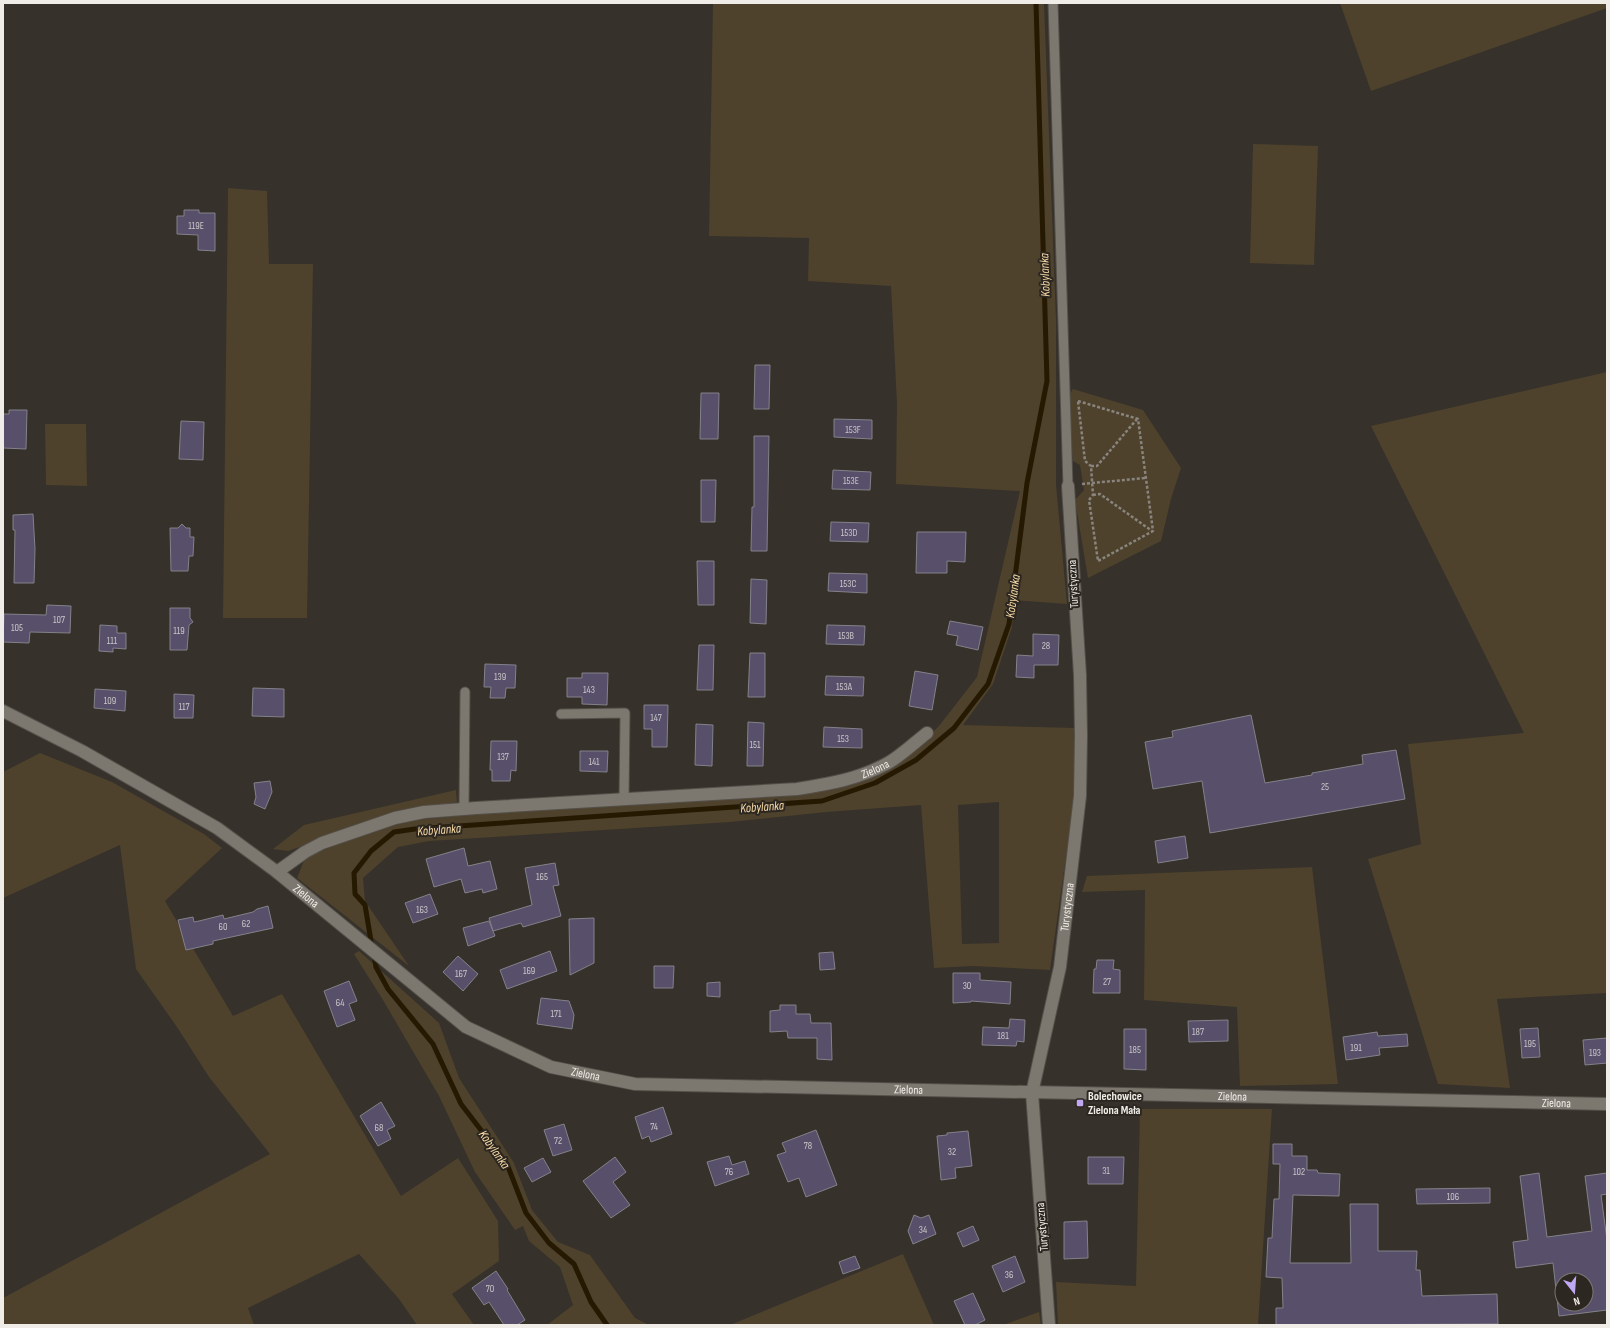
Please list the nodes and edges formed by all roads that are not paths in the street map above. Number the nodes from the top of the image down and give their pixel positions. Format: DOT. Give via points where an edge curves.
graph roads {
  1 [pos="1053,3"];
  2 [pos="1068,486"];
  3 [pos="465,692"];
  4 [pos="3,711"];
  5 [pos="560,714"];
  6 [pos="927,733"];
  7 [pos="624,800"];
  8 [pos="464,808"];
  9 [pos="277,872"];
  10 [pos="1032,1093"];
  11 [pos="1607,1104"];
  12 [pos="1050,1325"];
  1 -- 2 [label="lane"];
  2 -- 10 [label="street, Turystyczna" via="1080,675 1080,796 1060,967"];
  3 -- 8 [label="lane"];
  4 -- 9 [label="street, Zielona" via="82,751 198,816"];
  5 -- 7 [label="lane" via="625,714"];
  6 -- 7 [label="street, Zielona" via="889,762 864,775 833,784 797,789"];
  7 -- 8 [label="street, Zielona"];
  8 -- 9 [label="street, Zielona" via="395,818 350,833 305,852"];
  9 -- 10 [label="street, Zielona" via="466,1027 551,1067 629,1083"];
  10 -- 11 [label="street, Zielona"];
  10 -- 12 [label="street, Turystyczna"];
}
